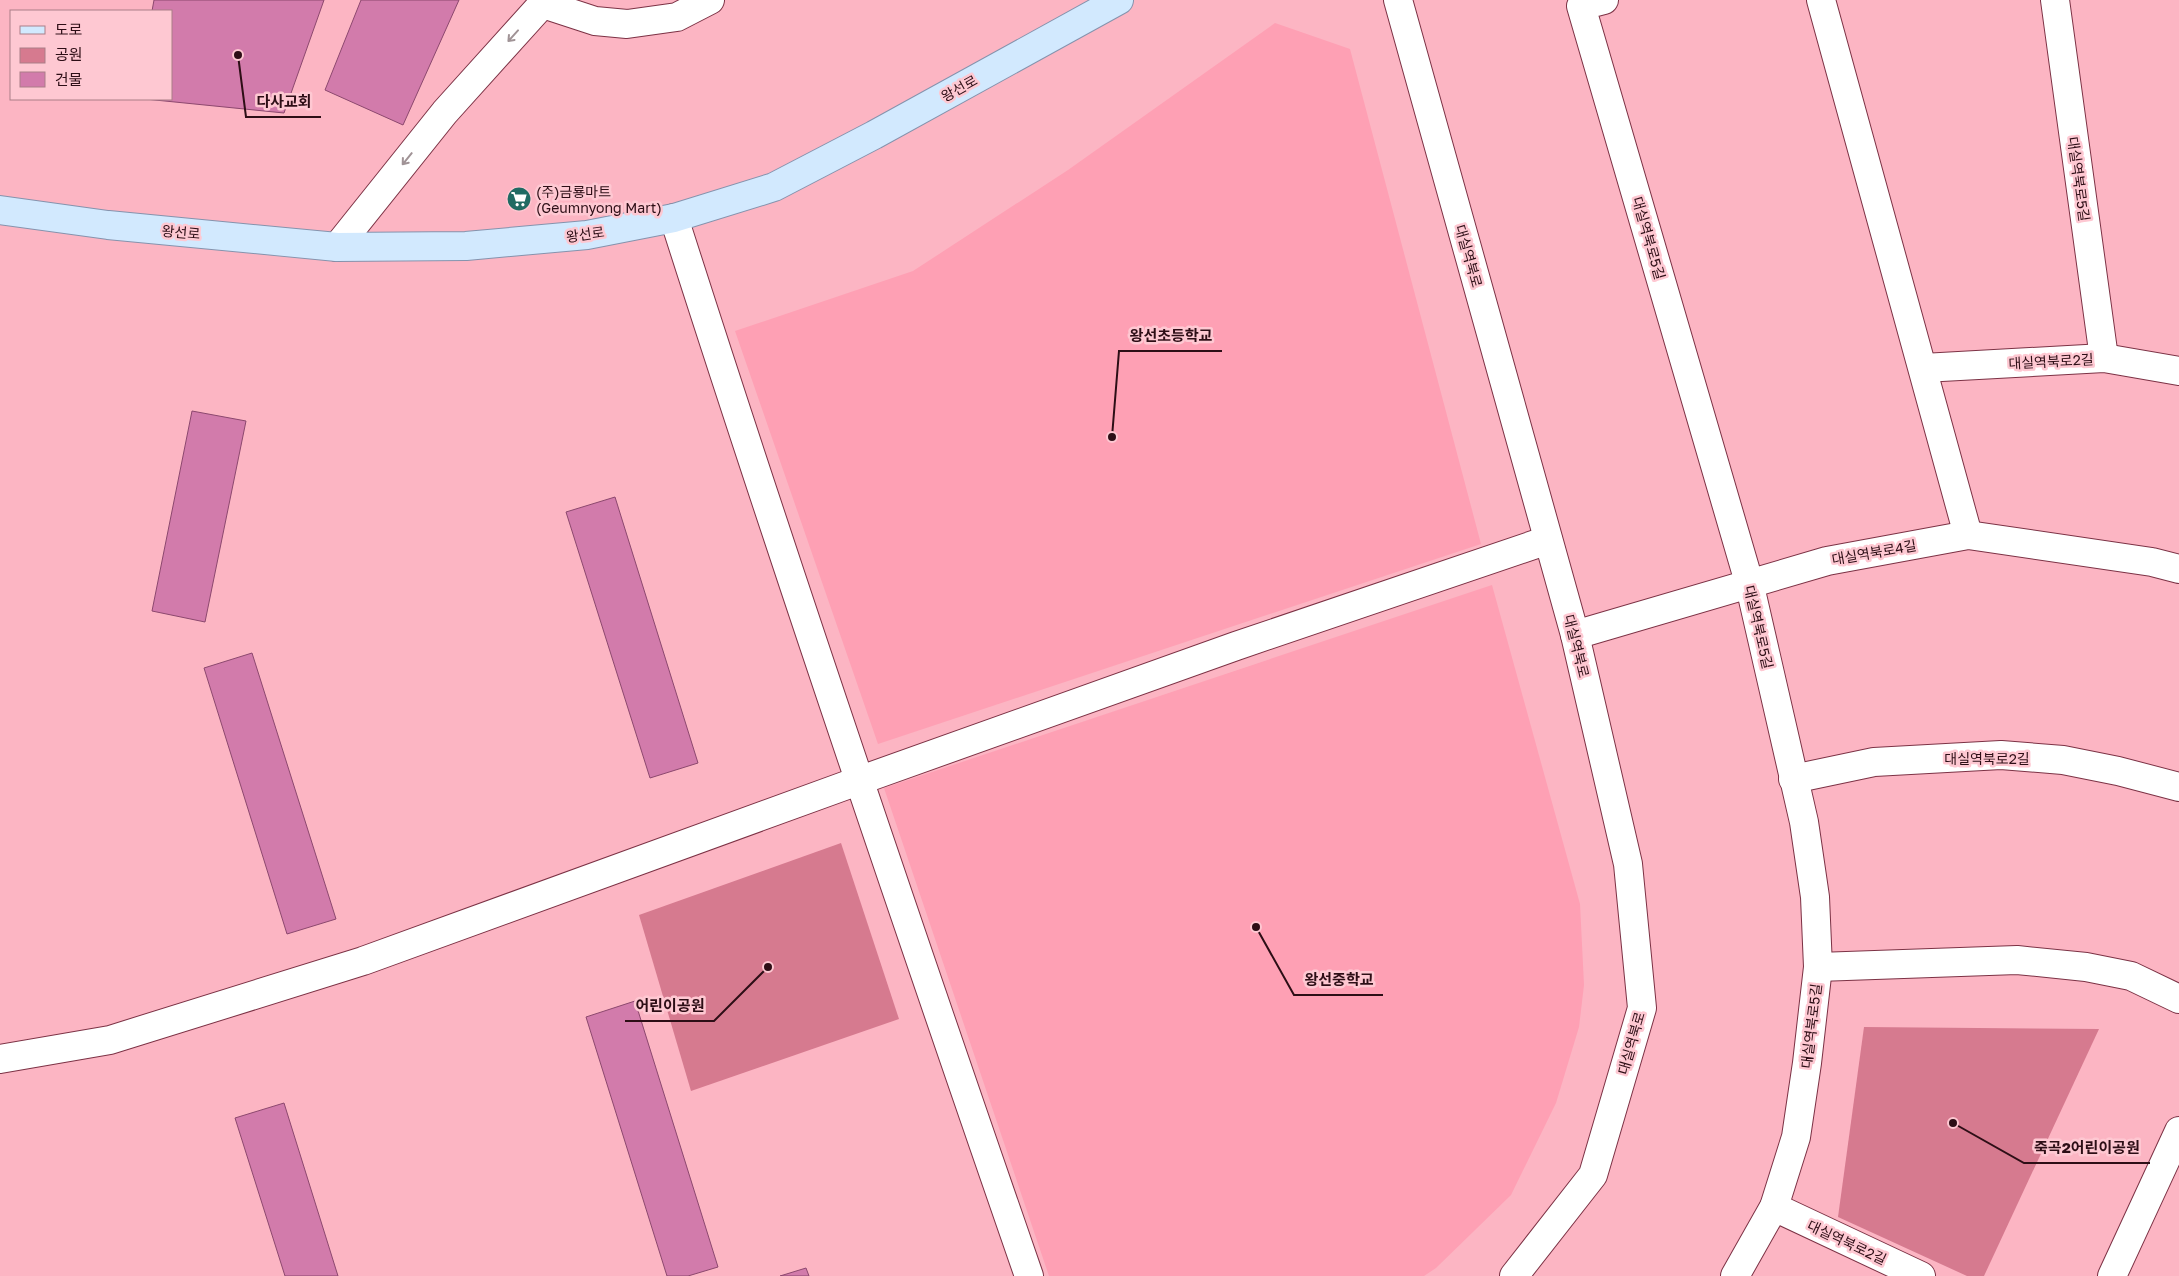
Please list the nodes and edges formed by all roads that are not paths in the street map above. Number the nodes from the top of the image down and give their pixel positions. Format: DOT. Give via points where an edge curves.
graph roads {
  1 [pos="710,0"];
  2 [pos="1119,0"];
  3 [pos="1398,0"];
  4 [pos="1604,0"];
  5 [pos="1821,0"];
  6 [pos="2055,0"];
  7 [pos="544,2"];
  8 [pos="0,210"];
  9 [pos="674,218"];
  10 [pos="337,247"];
  11 [pos="2104,358"];
  12 [pos="1923,368"];
  13 [pos="2179,371"];
  14 [pos="1968,535"];
  15 [pos="1548,540"];
  16 [pos="2179,569"];
  17 [pos="1749,582"];
  18 [pos="1575,635"];
  19 [pos="1793,779"];
  20 [pos="858,781"];
  21 [pos="2179,787"];
  22 [pos="1818,967"];
  23 [pos="2179,999"];
  24 [pos="0,1059"];
  25 [pos="2179,1131"];
  26 [pos="1774,1207"];
  27 [pos="1029,1276"];
  28 [pos="1514,1276"];
  29 [pos="1735,1276"];
  30 [pos="1921,1276"];
  31 [pos="2112,1276"];
  1 -- 7 [label="street" via="677,17 627,24 595,21"];
  2 -- 9 [label="main road, 왕선로" via="774,187"];
  3 -- 15 [label="street, 대실역북로"];
  4 -- 17 [label="street, 대실역북로5길" via="1581,6"];
  5 -- 12 [label="street"];
  6 -- 11 [label="street, 대실역북로5길"];
  7 -- 10 [label="street, one-way" via="445,112"];
  8 -- 10 [label="main road, 왕선로" via="108,226"];
  9 -- 10 [label="main road, 왕선로" via="587,236 466,246"];
  9 -- 20 [label="street"];
  11 -- 12 [label="street, 대실역북로2길"];
  11 -- 13 [label="street, 대실역북로2길"];
  12 -- 14 [label="street"];
  14 -- 16 [label="street, 대실역북로4길" via="2152,562"];
  14 -- 17 [label="street, 대실역북로4길" via="1827,561"];
  15 -- 18 [label="street, 대실역북로"];
  15 -- 20 [label="street" via="1236,646"];
  17 -- 18 [label="street, 대실역북로4길"];
  17 -- 19 [label="street, 대실역북로5길"];
  18 -- 28 [label="street, 대실역북로" via="1628,864 1642,1008 1593,1175"];
  19 -- 21 [label="street, 대실역북로2길" via="1874,762 2001,755 2063,760"];
  19 -- 22 [label="street, 대실역북로5길" via="1804,822 1814,897"];
  20 -- 24 [label="street" via="363,961 110,1040"];
  20 -- 27 [label="street"];
  22 -- 23 [label="street" via="2017,960 2086,967 2131,976"];
  22 -- 26 [label="street, 대실역북로5길" via="1796,1137"];
  25 -- 31 [label="street"];
  26 -- 29 [label="street, 대실역북로5길"];
  26 -- 30 [label="street, 대실역북로2길"];
}
